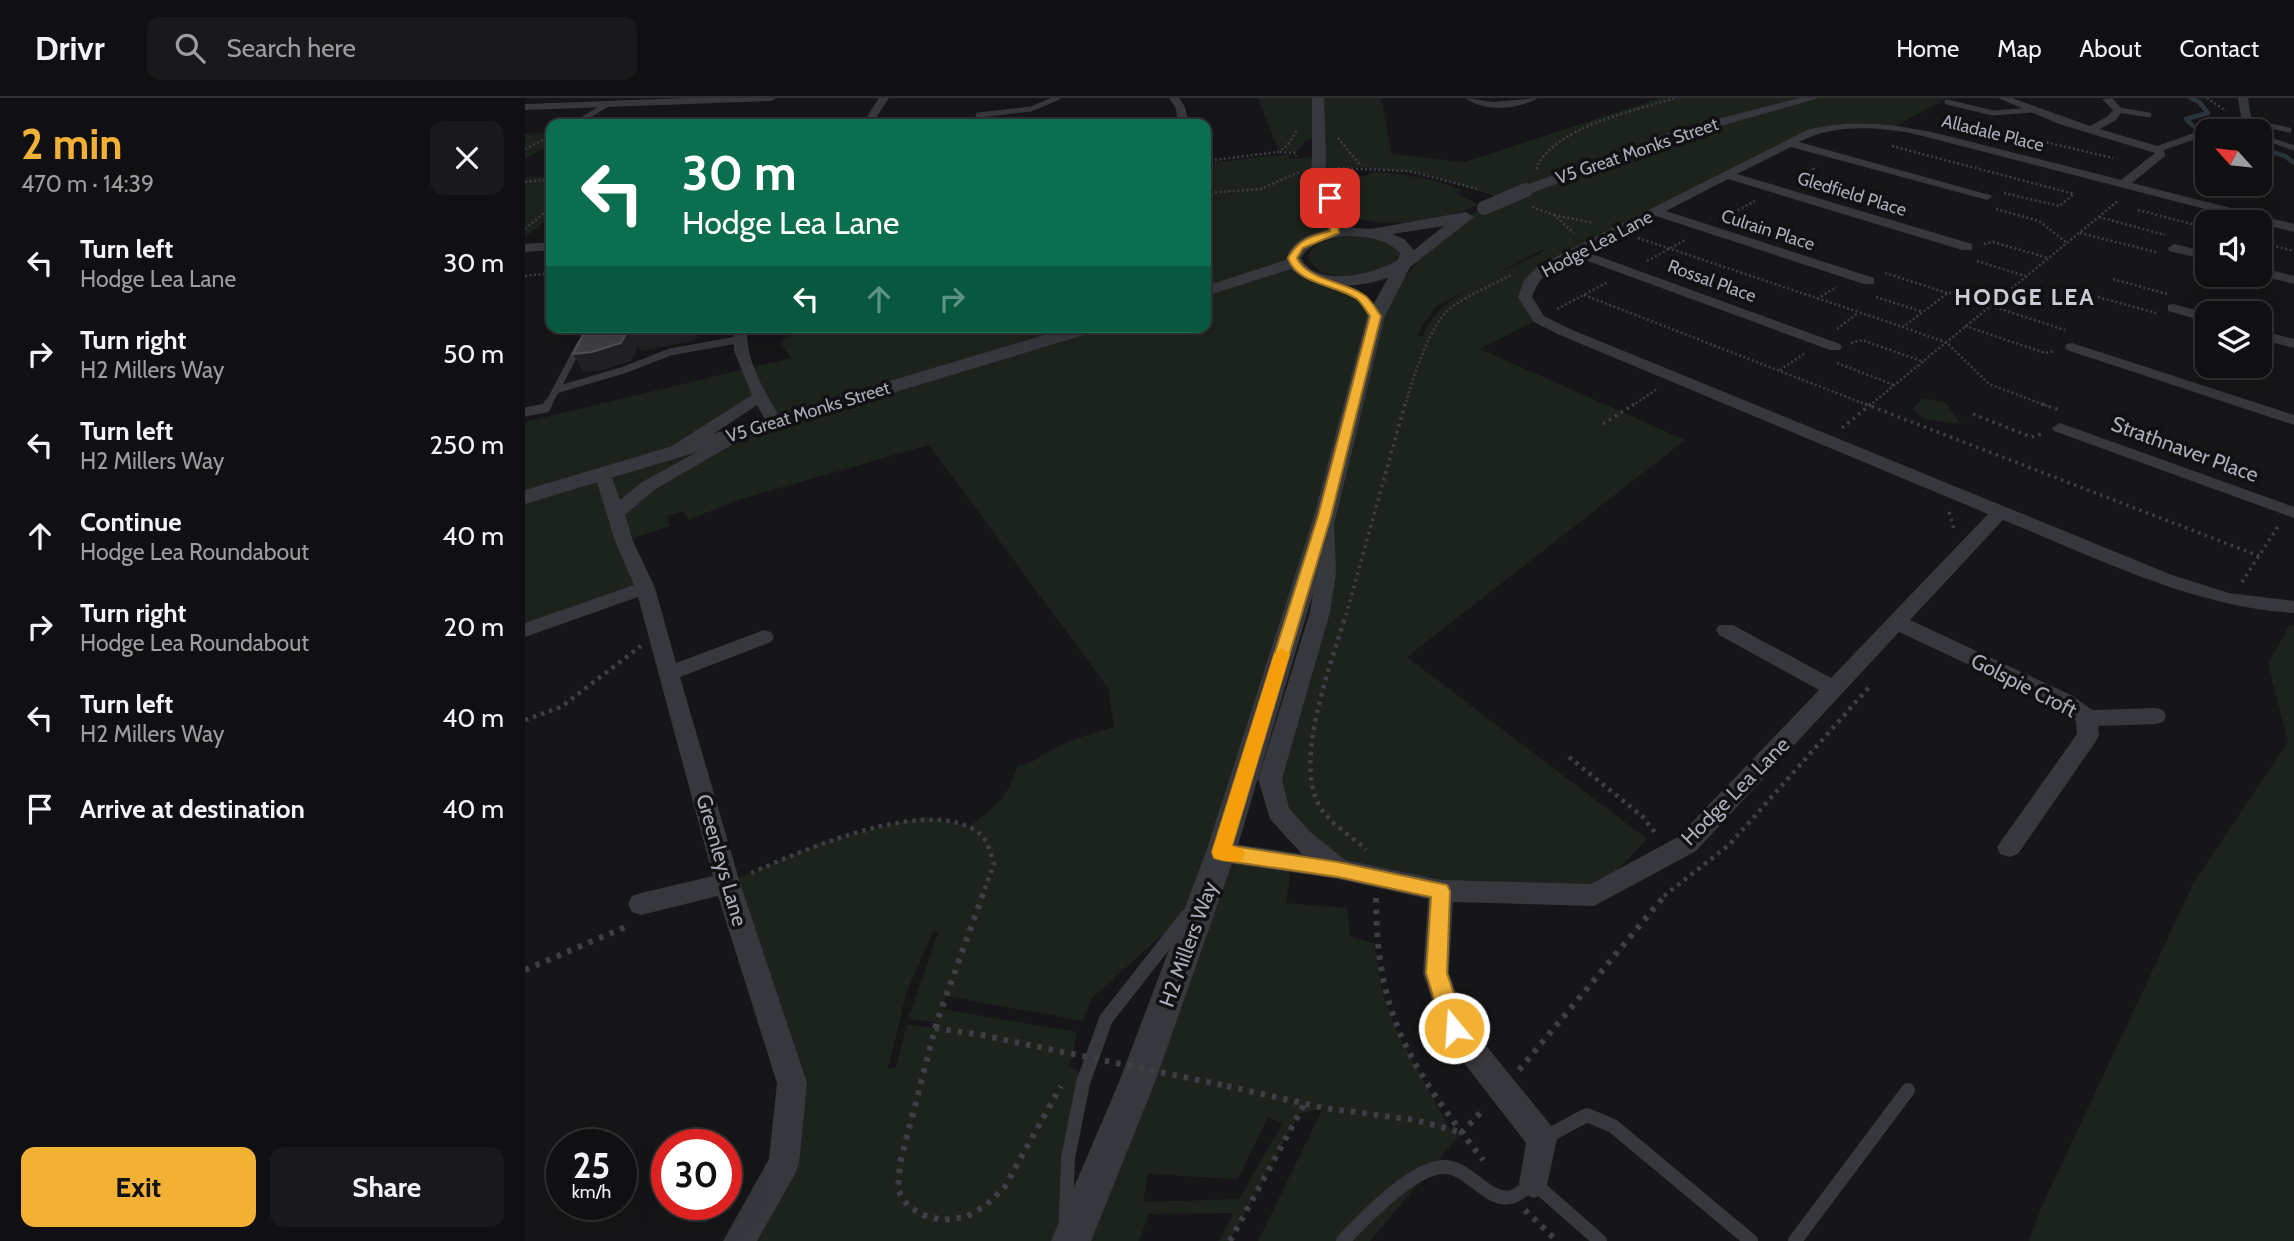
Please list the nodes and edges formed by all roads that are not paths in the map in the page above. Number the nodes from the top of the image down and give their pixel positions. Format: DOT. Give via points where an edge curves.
graph roads {
  1 [pos="771,98"];
  2 [pos="884,98"];
  3 [pos="1057,98"];
  4 [pos="1174,98"];
  5 [pos="1318,98"];
  6 [pos="1471,98"];
  7 [pos="1533,98"];
  8 [pos="1813,98"];
  9 [pos="2003,98"];
  10 [pos="2243,98"];
  11 [pos="2106,99"];
  12 [pos="694,100"];
  13 [pos="1947,102"];
  14 [pos="606,105"];
  15 [pos="525,107"];
  16 [pos="2032,110"];
  17 [pos="2119,110"];
  18 [pos="978,115"];
  19 [pos="2149,115"];
  20 [pos="583,119"];
  21 [pos="870,119"];
  22 [pos="1183,119"];
  23 [pos="2245,119"];
  24 [pos="2272,129"];
  25 [pos="2289,130"];
  26 [pos="2089,131"];
  27 [pos="1811,132"];
  28 [pos="2195,135"];
  29 [pos="2272,140"];
  30 [pos="1789,143"];
  31 [pos="2294,148"];
  32 [pos="2157,149"];
  33 [pos="1727,175"];
  34 [pos="2129,186"];
  35 [pos="1987,196"];
  36 [pos="1657,212"];
  37 [pos="1466,216"];
  38 [pos="2294,228"];
  39 [pos="1368,232"];
  40 [pos="1335,233"];
  41 [pos="546,246"];
  42 [pos="1573,247"];
  43 [pos="1967,247"];
  44 [pos="525,248"];
  45 [pos="2174,248"];
  46 [pos="2195,253"];
  47 [pos="1294,263"];
  48 [pos="1404,265"];
  49 [pos="2272,274"];
  50 [pos="1326,279"];
  51 [pos="2294,280"];
  52 [pos="1869,281"];
  53 [pos="1211,290"];
  54 [pos="2173,308"];
  55 [pos="2195,314"];
  56 [pos="1376,316"];
  57 [pos="1071,333"];
  58 [pos="739,334"];
  59 [pos="2272,338"];
  60 [pos="581,341"];
  61 [pos="2294,344"];
  62 [pos="1835,346"];
  63 [pos="2072,347"];
  64 [pos="556,390"];
  65 [pos="761,396"];
  66 [pos="525,412"];
  67 [pos="2294,420"];
  68 [pos="774,422"];
  69 [pos="2060,428"];
  70 [pos="741,433"];
  71 [pos="673,453"];
  72 [pos="603,473"];
  73 [pos="525,497"];
  74 [pos="2000,512"];
  75 [pos="2291,512"];
  76 [pos="615,513"];
  77 [pos="1325,516"];
  78 [pos="645,588"];
  79 [pos="2294,607"];
  80 [pos="1896,622"];
  81 [pos="525,630"];
  82 [pos="1726,630"];
  83 [pos="764,637"];
  84 [pos="670,673"];
  85 [pos="1834,689"];
  86 [pos="2155,716"];
  87 [pos="2087,718"];
  88 [pos="2009,847"];
  89 [pos="1221,852"];
  90 [pos="1338,869"];
  91 [pos="727,883"];
  92 [pos="1440,891"];
  93 [pos="1205,896"];
  94 [pos="640,912"];
  95 [pos="1908,1090"];
  96 [pos="1542,1139"];
  97 [pos="1534,1183"];
  98 [pos="739,1241"];
  99 [pos="1065,1241"];
  100 [pos="1072,1241"];
  101 [pos="1343,1241"];
  102 [pos="1600,1241"];
  103 [pos="1751,1241"];
  104 [pos="1795,1241"];
  1 -- 12 [label="street"];
  2 -- 21 [label="street"];
  3 -- 18 [label="lane" via="1031,108"];
  4 -- 22 [label="street"];
  5 -- 40 [label="street, bridge" via="1318,177 1330,198"];
  6 -- 7 [label="street" via="1481,105"];
  8 -- 37 [label="street, V5 Great Monks Street, bridge" via="1684,132 1527,198"];
  9 -- 16 [label="street"];
  10 -- 23 [label="street"];
  11 -- 17 [label="street"];
  12 -- 14 [label="street"];
  13 -- 16 [label="lane" via="1993,113"];
  14 -- 15 [label="street"];
  14 -- 20 [label="lane"];
  16 -- 26 [label="street"];
  17 -- 19 [label="lane"];
  17 -- 26 [label="street"];
  24 -- 25 [label="lane"];
  26 -- 32 [label="street"];
  27 -- 30 [label="street, Hodge Lea Lane"];
  27 -- 34 [label="street, Alladale Place" via="1862,123 1894,127"];
  28 -- 32 [label="street"];
  29 -- 31 [label="lane"];
  30 -- 33 [label="street, Hodge Lea Lane"];
  30 -- 35 [label="street"];
  32 -- 34 [label="street" via="2161,154"];
  33 -- 36 [label="street, Hodge Lea Lane"];
  33 -- 43 [label="street, Gledfield Place"];
  34 -- 38 [label="street, Alladale Place"];
  36 -- 42 [label="street, Hodge Lea Lane"];
  36 -- 52 [label="street, Culrain Place"];
  37 -- 39 [label="street, V5 Great Monks Street"];
  37 -- 48 [label="street, V5 Great Monks Street"];
  39 -- 40 [label="street, V5 Great Monks Street"];
  39 -- 48 [label="street" via="1405,246"];
  40 -- 47 [label="street, V5 Great Monks Street" via="1300,246"];
  41 -- 44 [label="street"];
  42 -- 62 [label="street, Rossal Place"];
  42 -- 74 [label="street, Hodge Lea Lane" via="1531,281 1525,297 1539,319"];
  45 -- 46 [label="street"];
  47 -- 50 [label="street" via="1304,272"];
  47 -- 53 [label="street"];
  48 -- 50 [label="street" via="1363,281"];
  48 -- 56 [label="street, H2 Millers Way"];
  49 -- 51 [label="street"];
  50 -- 56 [label="street" via="1362,298"];
  54 -- 55 [label="street"];
  56 -- 77 [label="street, H2 Millers Way"];
  57 -- 68 [label="street, V5 Great Monks Street"];
  58 -- 64 [label="lane"];
  58 -- 65 [label="street"];
  59 -- 61 [label="street"];
  60 -- 64 [label="lane"];
  63 -- 67 [label="street"];
  64 -- 66 [label="lane" via="546,408"];
  65 -- 68 [label="street"];
  65 -- 71 [label="street"];
  68 -- 70 [label="street, V5 Great Monks Street"];
  69 -- 75 [label="street, Strathnaver Place"];
  70 -- 71 [label="street, V5 Great Monks Street"];
  70 -- 76 [label="street" via="648,486"];
  71 -- 72 [label="street, V5 Great Monks Street"];
  72 -- 73 [label="street, V5 Great Monks Street"];
  72 -- 76 [label="street, Greenleys Lane"];
  74 -- 79 [label="street, Hodge Lea Lane" via="2195,590 2230,601"];
  74 -- 80 [label="street, Hodge Lea Lane"];
  76 -- 78 [label="street, Greenleys Lane"];
  77 -- 89 [label="street, H2 Millers Way"];
  77 -- 90 [label="street" via="1326,573 1320,612 1270,779 1278,812 1300,838"];
  78 -- 81 [label="street"];
  78 -- 84 [label="street, Greenleys Lane"];
  80 -- 85 [label="street, Hodge Lea Lane"];
  80 -- 87 [label="street, Golspie Croft" via="2065,701"];
  82 -- 85 [label="street"];
  83 -- 84 [label="street"];
  84 -- 91 [label="street, Greenleys Lane"];
  85 -- 92 [label="street, Hodge Lea Lane" via="1687,844 1594,895"];
  86 -- 87 [label="street"];
  87 -- 88 [label="street, Golspie Croft" via="2088,735"];
  89 -- 90 [label="street, Hodge Lea Lane"];
  89 -- 93 [label="street, H2 Millers Way"];
  90 -- 92 [label="street, Hodge Lea Lane"];
  91 -- 94 [label="street"];
  91 -- 98 [label="street, Greenleys Lane" via="792,1083 784,1163"];
  92 -- 96 [label="street" via="1436,973 1454,1028"];
  93 -- 99 [label="lane" via="1106,1019 1083,1083 1068,1158"];
  93 -- 100 [label="street, H2 Millers Way"];
  95 -- 104 [label="lane"];
  96 -- 97 [label="street"];
  96 -- 103 [label="lane" via="1587,1115 1613,1126"];
  97 -- 101 [label="lane" via="1512,1197 1498,1197 1464,1172 1444,1166 1429,1170 1382,1204"];
  97 -- 102 [label="lane"];
}
